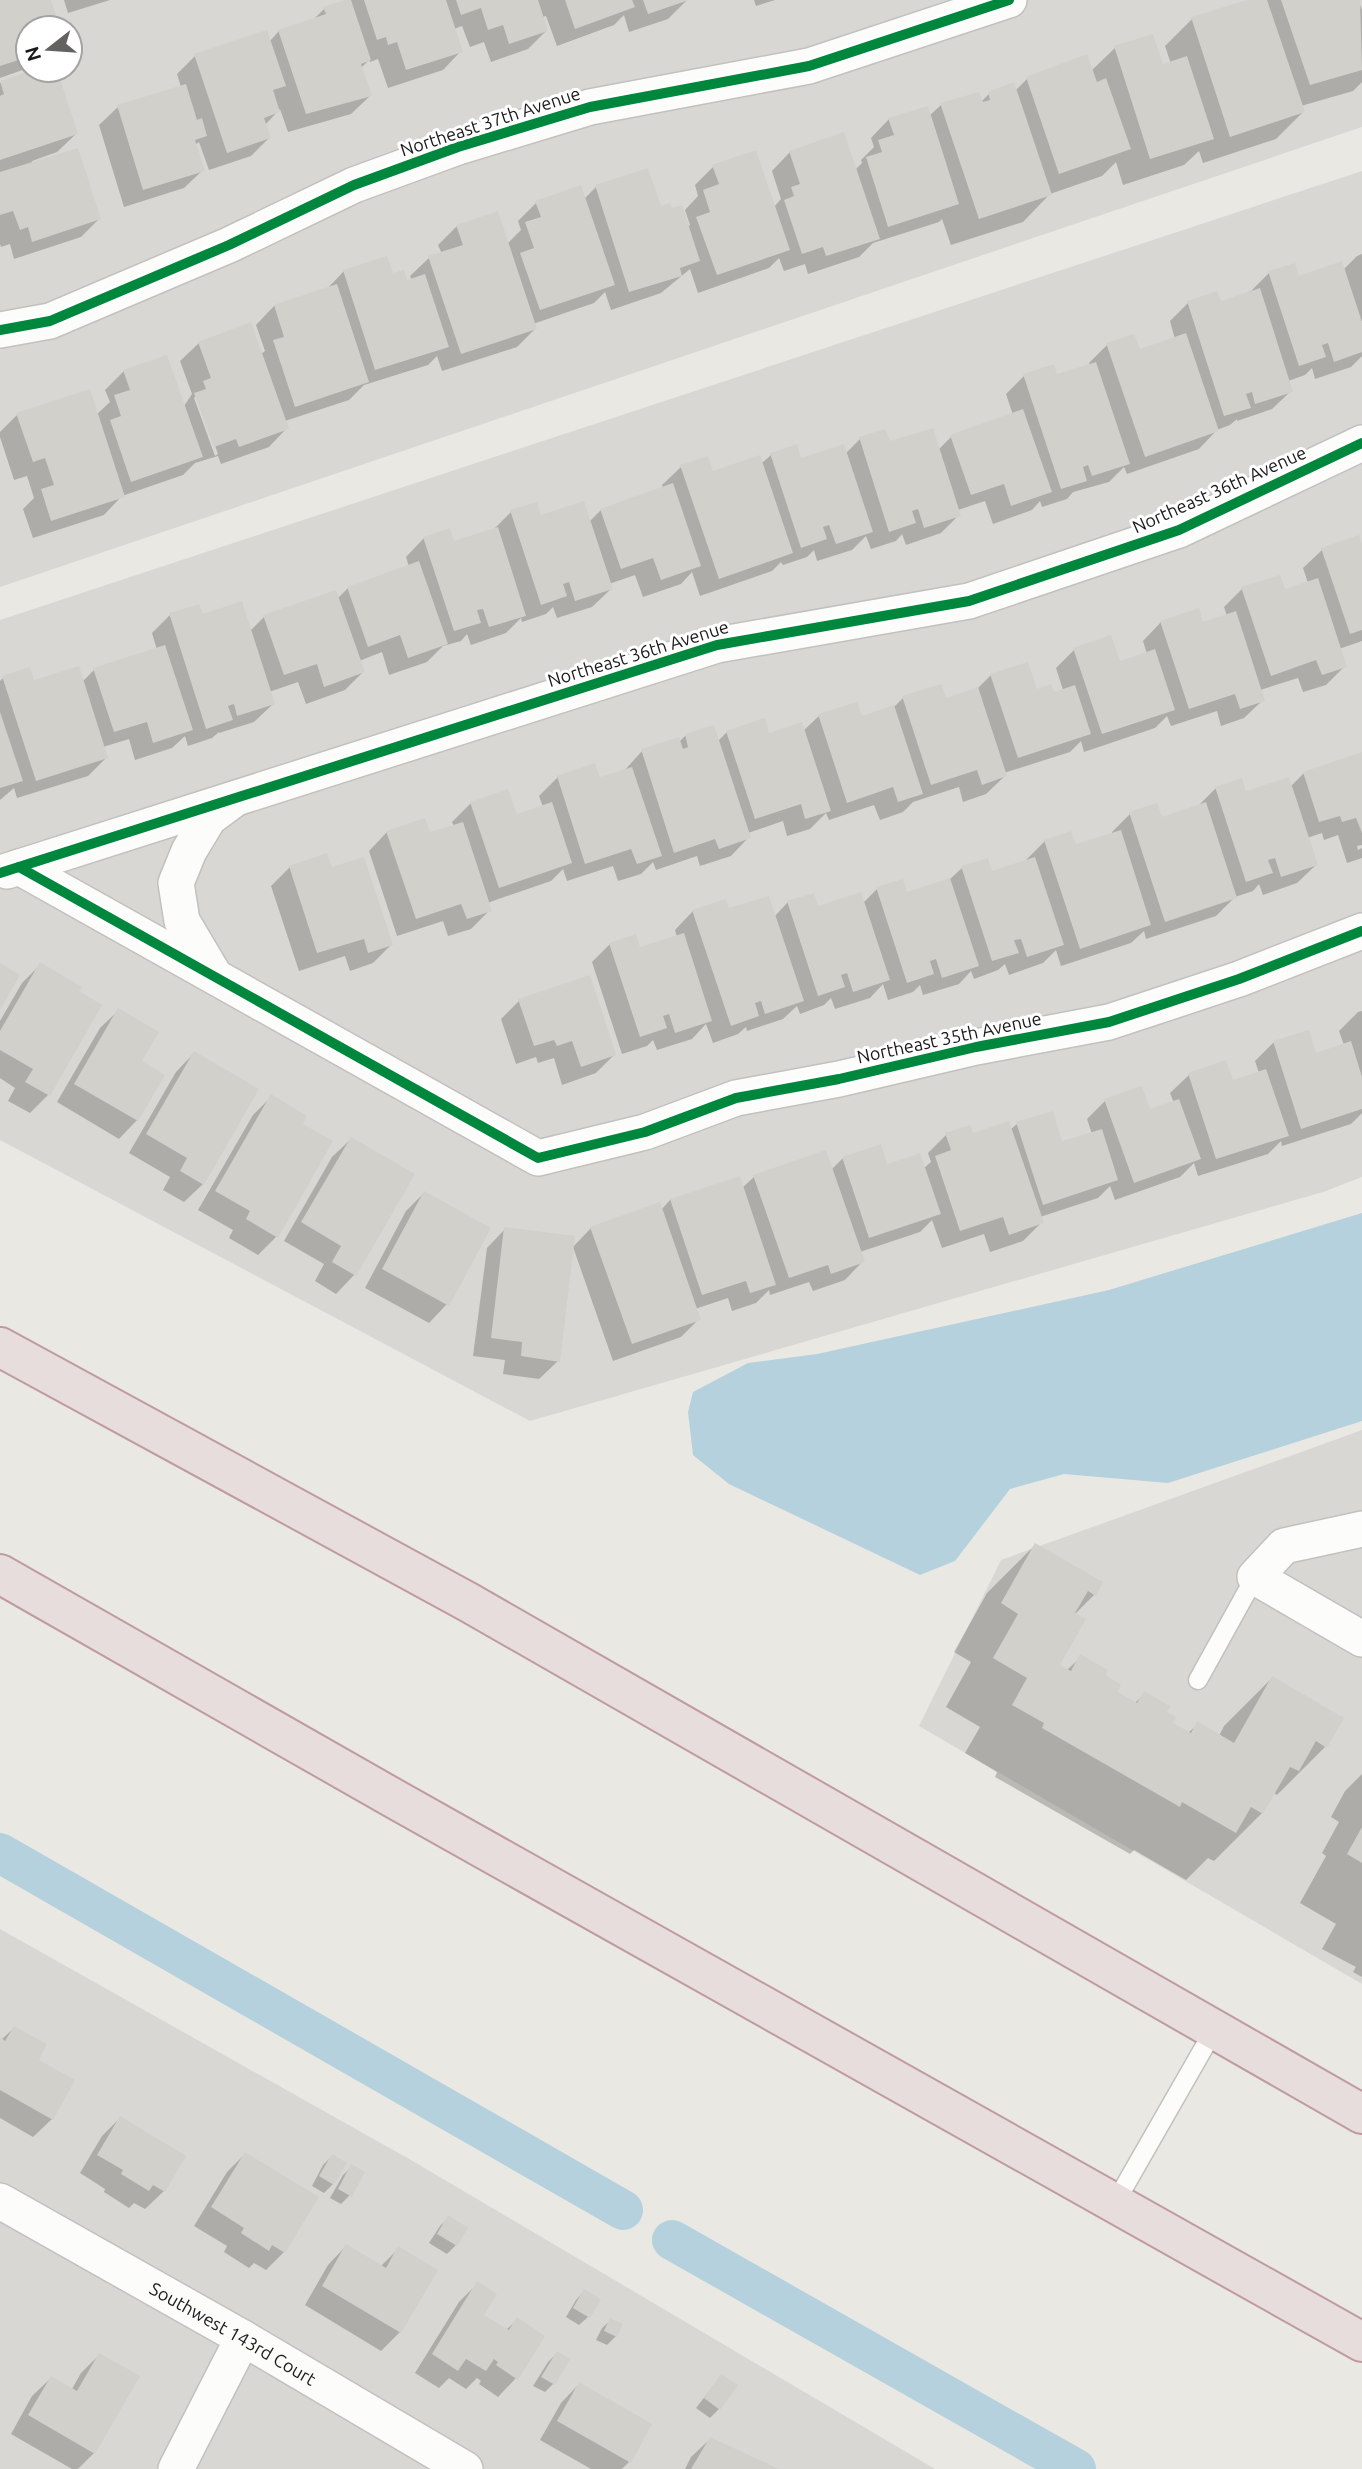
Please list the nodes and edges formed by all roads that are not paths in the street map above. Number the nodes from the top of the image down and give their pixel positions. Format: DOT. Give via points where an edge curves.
graph roads {
  1 [pos="1009,0"];
  2 [pos="0,330"];
  3 [pos="1362,443"];
  4 [pos="237,798"];
  5 [pos="10,870"];
  6 [pos="1362,930"];
  7 [pos="214,975"];
  8 [pos="0,1347"];
  9 [pos="1362,1529"];
  10 [pos="0,1574"];
  11 [pos="1255,1577"];
  12 [pos="1362,1639"];
  13 [pos="1198,1680"];
  14 [pos="1214,2030"];
  15 [pos="1362,2114"];
  16 [pos="0,2201"];
  17 [pos="1115,2203"];
  18 [pos="243,2338"];
  19 [pos="1362,2342"];
  20 [pos="176,2469"];
  21 [pos="465,2469"];
  1 -- 2 [label="street, Northeast 37th Avenue" via="809,66 590,107 458,147 354,185 229,245 50,321"];
  3 -- 4 [label="street, Northeast 36th Avenue" via="1180,530 969,601 717,645"];
  4 -- 5 [label="street, Northeast 36th Avenue"];
  4 -- 7 [label="street" via="209,818 176,883 182,921"];
  5 -- 7 [label="street"];
  6 -- 7 [label="street, Northeast 35th Avenue" via="1239,979 1109,1021 737,1098 645,1132 538,1158"];
  8 -- 14 [label="highway" via="468,1602"];
  9 -- 11 [label="street" via="1284,1546"];
  10 -- 17 [label="highway"];
  11 -- 12 [label="street"];
  11 -- 13 [label="lane"];
  14 -- 15 [label="highway"];
  14 -- 17 [label="lane"];
  16 -- 18 [label="street, Southwest 143rd Court"];
  17 -- 19 [label="highway"];
  18 -- 20 [label="street"];
  18 -- 21 [label="street, Southwest 143rd Court"];
}
